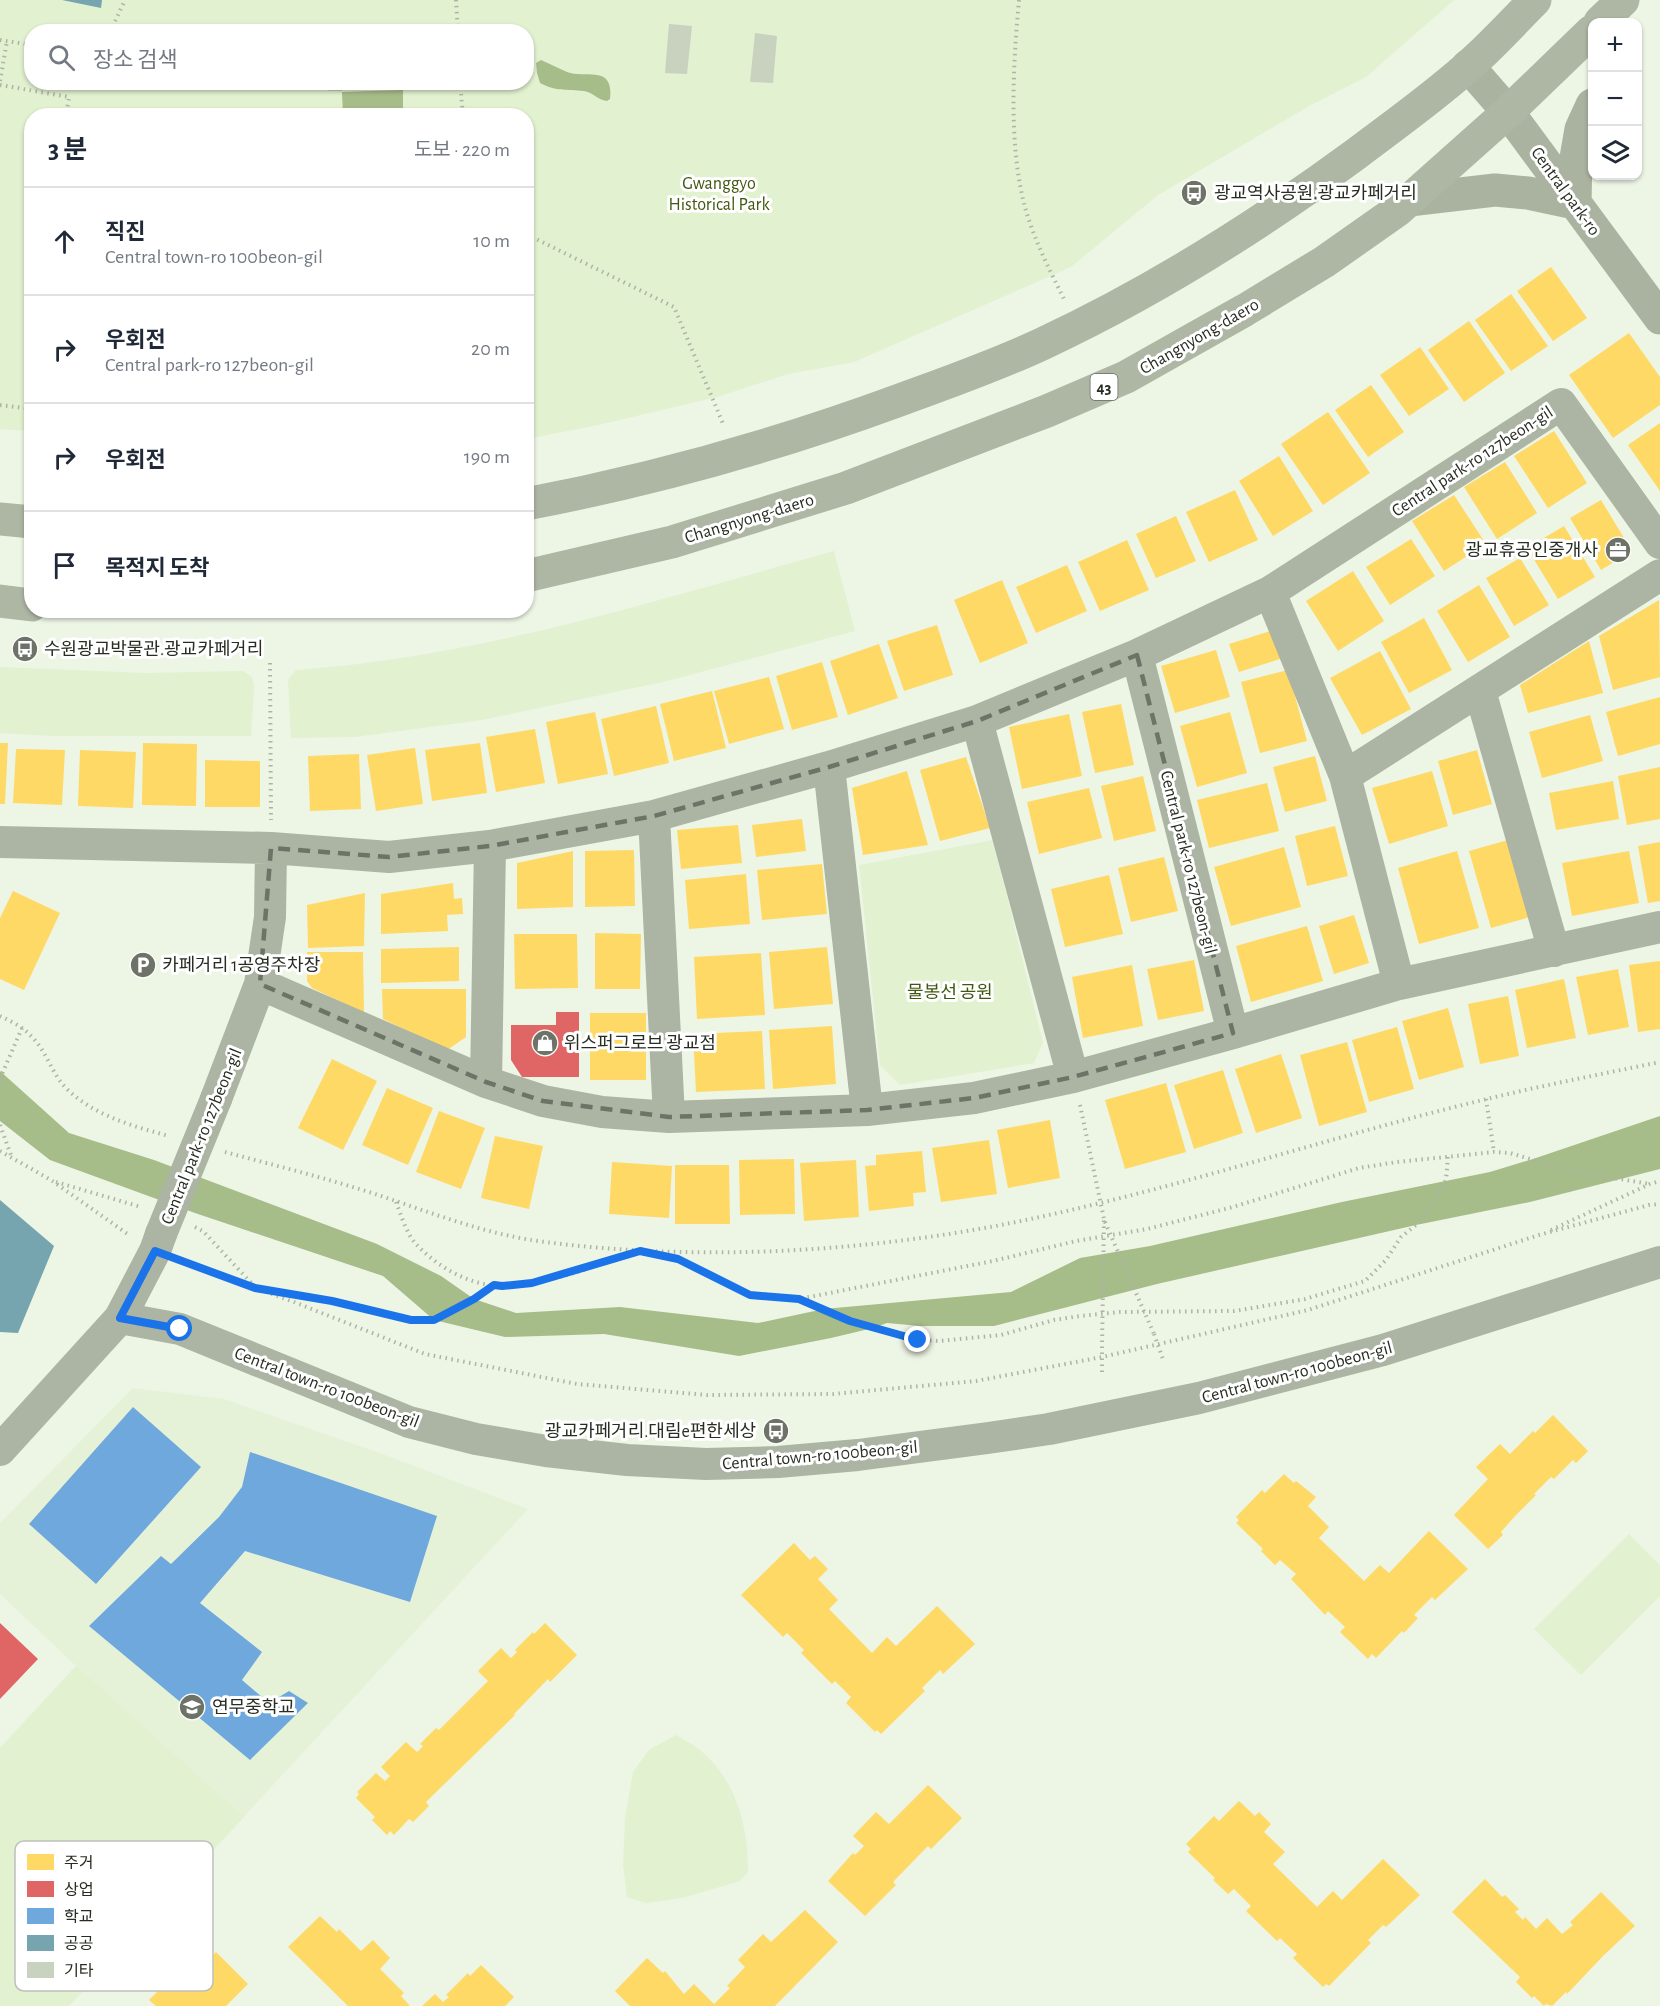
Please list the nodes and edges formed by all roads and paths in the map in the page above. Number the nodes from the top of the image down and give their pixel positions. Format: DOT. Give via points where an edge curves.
graph roads {
  1 [pos="125,0"];
  2 [pos="456,0"];
  3 [pos="1019,0"];
  4 [pos="1534,0"];
  5 [pos="114,24"];
  6 [pos="458,24"];
  7 [pos="1588,36"];
  8 [pos="0,40"];
  9 [pos="7,41"];
  10 [pos="24,44"];
  11 [pos="1468,66"];
  12 [pos="0,83"];
  13 [pos="24,88"];
  14 [pos="34,90"];
  15 [pos="461,90"];
  16 [pos="67,108"];
  17 [pos="462,108"];
  18 [pos="1508,112"];
  19 [pos="1588,115"];
  20 [pos="1409,200"];
  21 [pos="1575,203"];
  22 [pos="534,238"];
  23 [pos="1660,318"];
  24 [pos="1077,326"];
  25 [pos="0,405"];
  26 [pos="24,409"];
  27 [pos="736,454"];
  28 [pos="534,503"];
  29 [pos="0,519"];
  30 [pos="24,521"];
  31 [pos="1660,543"];
  32 [pos="534,574"];
  33 [pos="1660,574"];
  34 [pos="1270,592"];
  35 [pos="0,601"];
  36 [pos="24,604"];
  37 [pos="1137,655"];
  38 [pos="270,663"];
  39 [pos="1480,691"];
  40 [pos="977,721"];
  41 [pos="829,767"];
  42 [pos="1345,776"];
  43 [pos="654,816"];
  44 [pos="0,842"];
  45 [pos="490,846"];
  46 [pos="272,848"];
  47 [pos="1660,927"];
  48 [pos="1554,951"];
  49 [pos="261,984"];
  50 [pos="1399,984"];
  51 [pos="0,1016"];
  52 [pos="22,1028"];
  53 [pos="1233,1033"];
  54 [pos="1660,1062"];
  55 [pos="1073,1077"];
  56 [pos="486,1082"];
  57 [pos="0,1091"];
  58 [pos="1486,1099"];
  59 [pos="867,1110"];
  60 [pos="669,1117"];
  61 [pos="0,1125"];
  62 [pos="169,1136"];
  63 [pos="215,1149"];
  64 [pos="0,1151"];
  65 [pos="1494,1152"];
  66 [pos="1448,1157"];
  67 [pos="12,1158"];
  68 [pos="1660,1181"];
  69 [pos="1650,1184"];
  70 [pos="395,1201"];
  71 [pos="1101,1203"];
  72 [pos="1660,1204"];
  73 [pos="1104,1219"];
  74 [pos="1539,1235"];
  75 [pos="158,1243"];
  76 [pos="640,1251"];
  77 [pos="1660,1262"];
  78 [pos="494,1285"];
  79 [pos="255,1288"];
  80 [pos="799,1299"];
  81 [pos="1305,1299"];
  82 [pos="1308,1310"];
  83 [pos="120,1318"];
  84 [pos="1158,1345"];
  85 [pos="1102,1357"];
  86 [pos="1163,1359"];
  87 [pos="1102,1372"];
  88 [pos="0,1450"];
  1 -- 5 [label="path"];
  2 -- 6 [label="path"];
  3 -- 24 [label="path" via="1014,126 1018,172 1026,211"];
  4 -- 11 [label="main road"];
  7 -- 18 [label="main road, Changnyong-daero / 43"];
  8 -- 9 [label="path"];
  9 -- 10 [label="path"];
  9 -- 12 [label="path"];
  11 -- 18 [label="street, Central park-ro"];
  11 -- 24 [label="main road" via="1433,97 1334,170 1225,244"];
  12 -- 13 [label="path"];
  14 -- 16 [label="path" via="69,97"];
  15 -- 17 [label="path"];
  18 -- 20 [label="main road, Changnyong-daero / 43"];
  18 -- 21 [label="street, Central park-ro"];
  19 -- 21 [label="street" via="1576,158"];
  20 -- 21 [label="street" via="1495,190"];
  20 -- 32 [label="main road, Changnyong-daero / 43" via="1324,262 1245,310 1126,377 1047,411 846,488 766,514 672,542"];
  21 -- 23 [label="street, Central park-ro"];
  22 -- 27 [label="path" via="674,307"];
  24 -- 27 [label="main road" via="962,377"];
  25 -- 26 [label="path"];
  27 -- 28 [label="main road"];
  29 -- 30 [label="main road"];
  31 -- 34 [label="street, Central park-ro 127beon-gil" via="1561,404"];
  33 -- 39 [label="street"];
  34 -- 37 [label="street, Central park-ro 127beon-gil"];
  34 -- 42 [label="street"];
  35 -- 36 [label="main road"];
  37 -- 40 [label="street, Central park-ro 127beon-gil"];
  37 -- 53 [label="street, Central park-ro 127beon-gil"];
  38 -- 46 [label="path"];
  39 -- 42 [label="street"];
  39 -- 48 [label="street"];
  40 -- 41 [label="street, Central park-ro 127beon-gil"];
  40 -- 55 [label="street"];
  41 -- 43 [label="street, Central park-ro 127beon-gil"];
  41 -- 59 [label="street"];
  42 -- 50 [label="street"];
  43 -- 45 [label="street, Central park-ro 127beon-gil"];
  43 -- 60 [label="street"];
  44 -- 46 [label="street, Central park-ro 127beon-gil"];
  45 -- 46 [label="street, Central park-ro 127beon-gil" via="389,857"];
  45 -- 56 [label="street"];
  46 -- 49 [label="street, Central park-ro 127beon-gil" via="270,917"];
  47 -- 48 [label="street"];
  48 -- 50 [label="street"];
  49 -- 56 [label="street"];
  49 -- 75 [label="street, Central park-ro 127beon-gil, bridge"];
  50 -- 53 [label="street"];
  51 -- 52 [label="path"];
  52 -- 57 [label="path" via="2,1074"];
  52 -- 62 [label="path" via="33,1037 64,1086 83,1103 135,1127"];
  53 -- 55 [label="street"];
  54 -- 58 [label="path"];
  55 -- 59 [label="street" via="974,1098"];
  55 -- 71 [label="path"];
  56 -- 60 [label="street" via="543,1101 602,1112"];
  58 -- 65 [label="path"];
  58 -- 71 [label="path"];
  59 -- 60 [label="street"];
  61 -- 67 [label="path"];
  63 -- 70 [label="path"];
  64 -- 67 [label="path"];
  65 -- 66 [label="path"];
  65 -- 69 [label="path" via="1510,1152 1570,1172"];
  66 -- 80 [label="path" via="1359,1168 1147,1229 1076,1240 993,1261"];
  66 -- 81 [label="path" via="1446,1180 1436,1199 1365,1281"];
  67 -- 75 [label="path" via="51,1180 92,1211"];
  68 -- 69 [label="path"];
  69 -- 74 [label="path"];
  70 -- 76 [label="path" via="466,1225 541,1242"];
  70 -- 78 [label="path" via="414,1242 435,1261 452,1273"];
  71 -- 73 [label="path"];
  71 -- 76 [label="path" via="999,1225 892,1241 777,1252"];
  72 -- 74 [label="path"];
  73 -- 84 [label="path, bridge"];
  73 -- 85 [label="path, bridge"];
  74 -- 82 [label="path"];
  75 -- 79 [label="path"];
  75 -- 83 [label="street, Central park-ro 127beon-gil"];
  76 -- 78 [label="path" via="532,1283"];
  76 -- 80 [label="path" via="678,1259 750,1295"];
  77 -- 83 [label="street, Central town-ro 100beon-gil" via="1383,1350 1199,1398 998,1437 778,1462 627,1460 546,1452 476,1439 409,1422 180,1329"];
  78 -- 79 [label="path" via="434,1320 411,1320"];
  79 -- 85 [label="path" via="424,1354 577,1384 695,1394 833,1394 976,1381"];
  80 -- 81 [label="path" via="873,1329 939,1341 1001,1335 1080,1316 1234,1311"];
  81 -- 82 [label="path"];
  82 -- 84 [label="path"];
  83 -- 88 [label="street"];
  84 -- 85 [label="path"];
  84 -- 86 [label="path"];
  85 -- 87 [label="path"];
}
